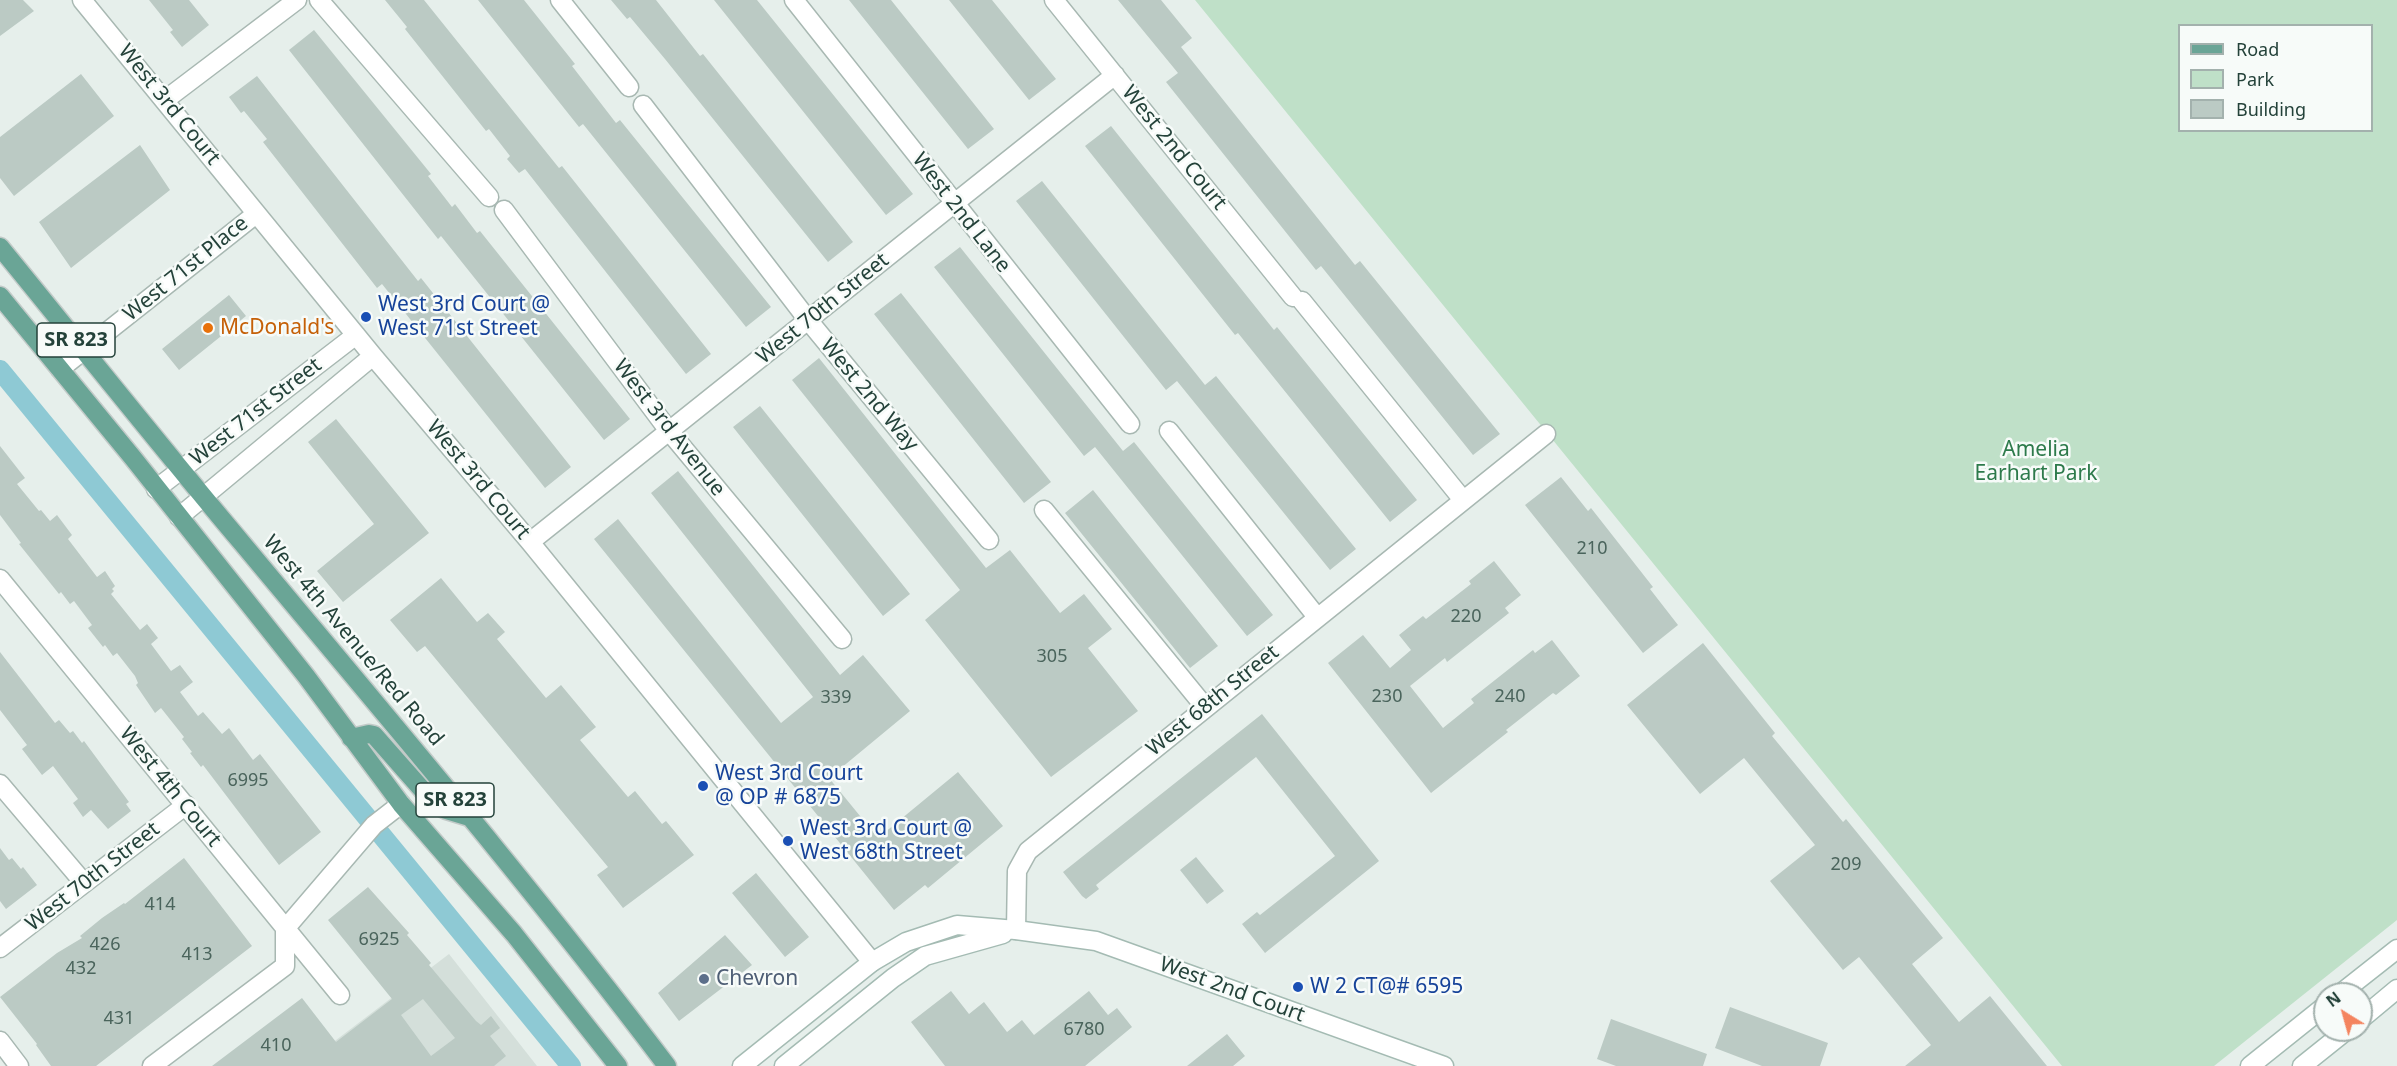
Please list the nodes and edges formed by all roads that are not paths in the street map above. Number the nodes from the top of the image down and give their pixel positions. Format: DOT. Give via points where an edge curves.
graph roads {
  1 [pos="82,0"];
  2 [pos="297,0"];
  3 [pos="319,0"];
  4 [pos="560,0"];
  5 [pos="794,0"];
  6 [pos="1053,0"];
  7 [pos="1115,75"];
  8 [pos="629,87"];
  9 [pos="165,99"];
  10 [pos="643,105"];
  11 [pos="489,197"];
  12 [pos="954,204"];
  13 [pos="504,210"];
  14 [pos="256,214"];
  15 [pos="0,247"];
  16 [pos="0,296"];
  17 [pos="808,320"];
  18 [pos="356,335"];
  19 [pos="84,350"];
  20 [pos="373,356"];
  21 [pos="60,369"];
  22 [pos="1130,424"];
  23 [pos="669,431"];
  24 [pos="1169,431"];
  25 [pos="1546,434"];
  26 [pos="182,469"];
  27 [pos="156,489"];
  28 [pos="205,497"];
  29 [pos="1463,500"];
  30 [pos="1044,510"];
  31 [pos="179,518"];
  32 [pos="989,540"];
  33 [pos="530,542"];
  34 [pos="0,579"];
  35 [pos="1317,617"];
  36 [pos="842,639"];
  37 [pos="1205,707"];
  38 [pos="351,738"];
  39 [pos="0,784"];
  40 [pos="401,804"];
  41 [pos="186,805"];
  42 [pos="469,817"];
  43 [pos="84,883"];
  44 [pos="285,930"];
  45 [pos="1016,930"];
  46 [pos="0,948"];
  47 [pos="2397,949"];
  48 [pos="872,962"];
  49 [pos="2355,982"];
  50 [pos="2397,989"];
  51 [pos="339,994"];
  52 [pos="2373,1008"];
  53 [pos="2313,1016"];
  54 [pos="0,1041"];
  55 [pos="2332,1042"];
  56 [pos="19,1066"];
  57 [pos="152,1066"];
  58 [pos="618,1066"];
  59 [pos="667,1066"];
  60 [pos="742,1066"];
  61 [pos="784,1066"];
  62 [pos="1444,1066"];
  63 [pos="2250,1066"];
  64 [pos="2302,1066"];
  1 -- 9 [label="street, West 3rd Court"];
  2 -- 9 [label="street"];
  3 -- 11 [label="street"];
  4 -- 8 [label="street"];
  5 -- 12 [label="street, West 2nd Lane"];
  6 -- 7 [label="street, West 2nd Court"];
  7 -- 12 [label="street, West 70th Street"];
  7 -- 29 [label="street, West 2nd Court"];
  9 -- 14 [label="street, West 3rd Court"];
  10 -- 17 [label="street, West 2nd Way"];
  12 -- 17 [label="street, West 70th Street"];
  12 -- 22 [label="street, West 2nd Lane"];
  13 -- 23 [label="street, West 3rd Avenue"];
  14 -- 18 [label="street, West 3rd Court"];
  14 -- 19 [label="street, West 71st Place"];
  15 -- 19 [label="main road, West 4th Avenue/Red Road / SR 823"];
  16 -- 21 [label="main road, SR 823"];
  17 -- 23 [label="street, West 70th Street"];
  17 -- 32 [label="street, West 2nd Way"];
  18 -- 20 [label="street, West 3rd Court"];
  18 -- 26 [label="street, West 71st Street"];
  19 -- 21 [label="street, West 71st Place"];
  19 -- 26 [label="main road, West 4th Avenue/Red Road / SR 823"];
  20 -- 28 [label="street, West 71st Street"];
  20 -- 33 [label="street, West 3rd Court"];
  21 -- 27 [label="main road, SR 823"];
  23 -- 33 [label="street, West 70th Street"];
  23 -- 36 [label="street, West 3rd Avenue"];
  24 -- 35 [label="street"];
  25 -- 29 [label="street, West 68th Street"];
  26 -- 27 [label="street, West 71st Street"];
  26 -- 28 [label="main road, West 4th Avenue/Red Road / SR 823"];
  27 -- 31 [label="main road, SR 823"];
  28 -- 31 [label="street, West 71st Street"];
  28 -- 42 [label="main road, West 4th Avenue/Red Road / SR 823"];
  29 -- 35 [label="street, West 68th Street"];
  30 -- 37 [label="street"];
  31 -- 38 [label="main road, SR 823"];
  33 -- 48 [label="street, West 3rd Court"];
  34 -- 41 [label="street, West 4th Court"];
  35 -- 37 [label="street, West 68th Street"];
  37 -- 45 [label="street, West 68th Street" via="1028,851 1017,870"];
  38 -- 40 [label="main road, SR 823"];
  38 -- 42 [label="main road" via="374,735 434,803"];
  39 -- 43 [label="street"];
  40 -- 44 [label="street" via="374,825"];
  40 -- 58 [label="main road, SR 823" via="522,944"];
  41 -- 43 [label="street, West 70th Street"];
  41 -- 44 [label="street, West 4th Court"];
  42 -- 59 [label="main road, West 4th Avenue/Red Road / SR 823"];
  43 -- 46 [label="street, West 70th Street"];
  44 -- 51 [label="street, West 4th Court"];
  44 -- 57 [label="street" via="285,966"];
  45 -- 48 [label="street" via="957,925 906,942"];
  45 -- 61 [label="street" via="925,956"];
  45 -- 62 [label="street, West 2nd Court" via="1096,941"];
  47 -- 49 [label="street"];
  48 -- 60 [label="street"];
  50 -- 52 [label="street"];
  53 -- 63 [label="street"];
  54 -- 56 [label="street"];
  55 -- 64 [label="street"];
}
